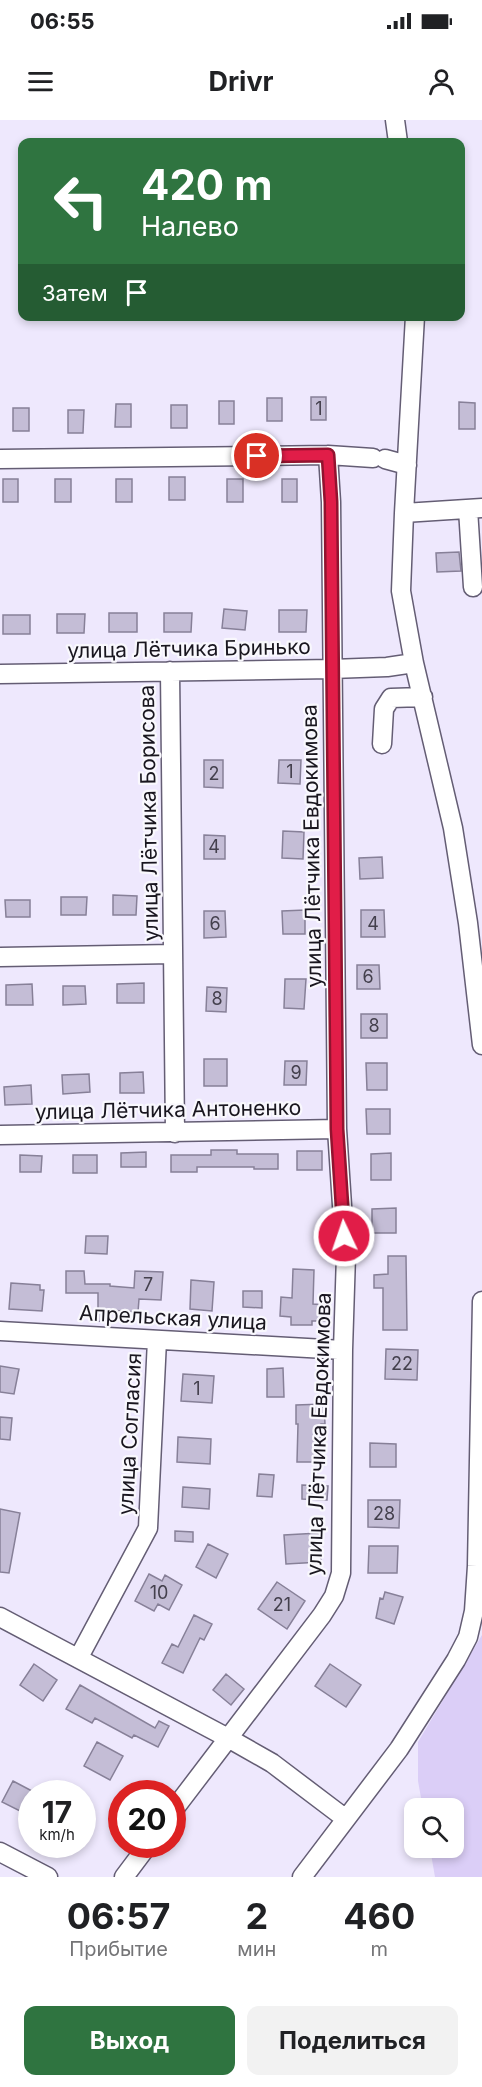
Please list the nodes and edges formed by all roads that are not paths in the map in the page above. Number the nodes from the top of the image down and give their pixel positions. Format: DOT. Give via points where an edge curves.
graph roads {
  1 [pos="395,120"];
  2 [pos="397,138"];
  3 [pos="415,321"];
  4 [pos="328,455"];
  5 [pos="0,459"];
  6 [pos="407,465"];
  7 [pos="475,508"];
  8 [pos="404,513"];
  9 [pos="473,587"];
  10 [pos="414,663"];
  11 [pos="332,669"];
  12 [pos="170,671"];
  13 [pos="0,674"];
  14 [pos="423,697"];
  15 [pos="382,744"];
  16 [pos="173,954"];
  17 [pos="0,957"];
  18 [pos="479,984"];
  19 [pos="482,1045"];
  20 [pos="337,1129"];
  21 [pos="175,1133"];
  22 [pos="0,1135"];
  23 [pos="344,1236"];
  24 [pos="346,1255"];
  25 [pos="482,1301"];
  26 [pos="0,1331"];
  27 [pos="157,1340"];
  28 [pos="343,1350"];
  29 [pos="0,1617"];
  30 [pos="79,1658"];
  31 [pos="228,1738"];
  32 [pos="186,1794"];
  33 [pos="346,1819"];
  34 [pos="0,1852"];
  35 [pos="138,1858"];
  36 [pos="48,1877"];
  37 [pos="124,1877"];
  38 [pos="302,1877"];
  1 -- 2 [label="street"];
  3 -- 6 [label="street"];
  4 -- 5 [label="street"];
  4 -- 6 [label="street"];
  4 -- 11 [label="street, улица Лётчика Евдокимова"];
  6 -- 8 [label="street"];
  7 -- 8 [label="street"];
  7 -- 9 [label="street"];
  8 -- 10 [label="street" via="401,591"];
  10 -- 11 [label="street, улица Лётчика Бринько"];
  10 -- 14 [label="street"];
  11 -- 12 [label="street, улица Лётчика Бринько"];
  11 -- 20 [label="street, улица Лётчика Евдокимова"];
  12 -- 13 [label="street, улица Лётчика Бринько"];
  12 -- 16 [label="street, улица Лётчика Борисова"];
  14 -- 15 [label="street" via="391,698 384,710"];
  14 -- 18 [label="street" via="453,828"];
  16 -- 17 [label="street, улица Лётчика Борисова"];
  16 -- 21 [label="street, улица Лётчика Борисова"];
  18 -- 19 [label="street"];
  20 -- 21 [label="street, улица Лётчика Антоненко"];
  20 -- 23 [label="street, улица Лётчика Евдокимова"];
  21 -- 22 [label="street, улица Лётчика Антоненко"];
  24 -- 28 [label="street, улица Лётчика Евдокимова"];
  25 -- 33 [label="street" via="477,1566 468,1637 399,1749"];
  26 -- 27 [label="street, Апрельская улица"];
  27 -- 28 [label="street, Апрельская улица"];
  27 -- 30 [label="street, улица Согласия" via="148,1528"];
  28 -- 31 [label="street, улица Лётчика Евдокимова" via="341,1573 334,1596 322,1615"];
  29 -- 30 [label="street"];
  30 -- 31 [label="street"];
  31 -- 32 [label="street, улица Лётчика Евдокимова"];
  31 -- 33 [label="street" via="272,1763"];
  33 -- 38 [label="street"];
  34 -- 36 [label="street"];
  35 -- 37 [label="street"];
}
